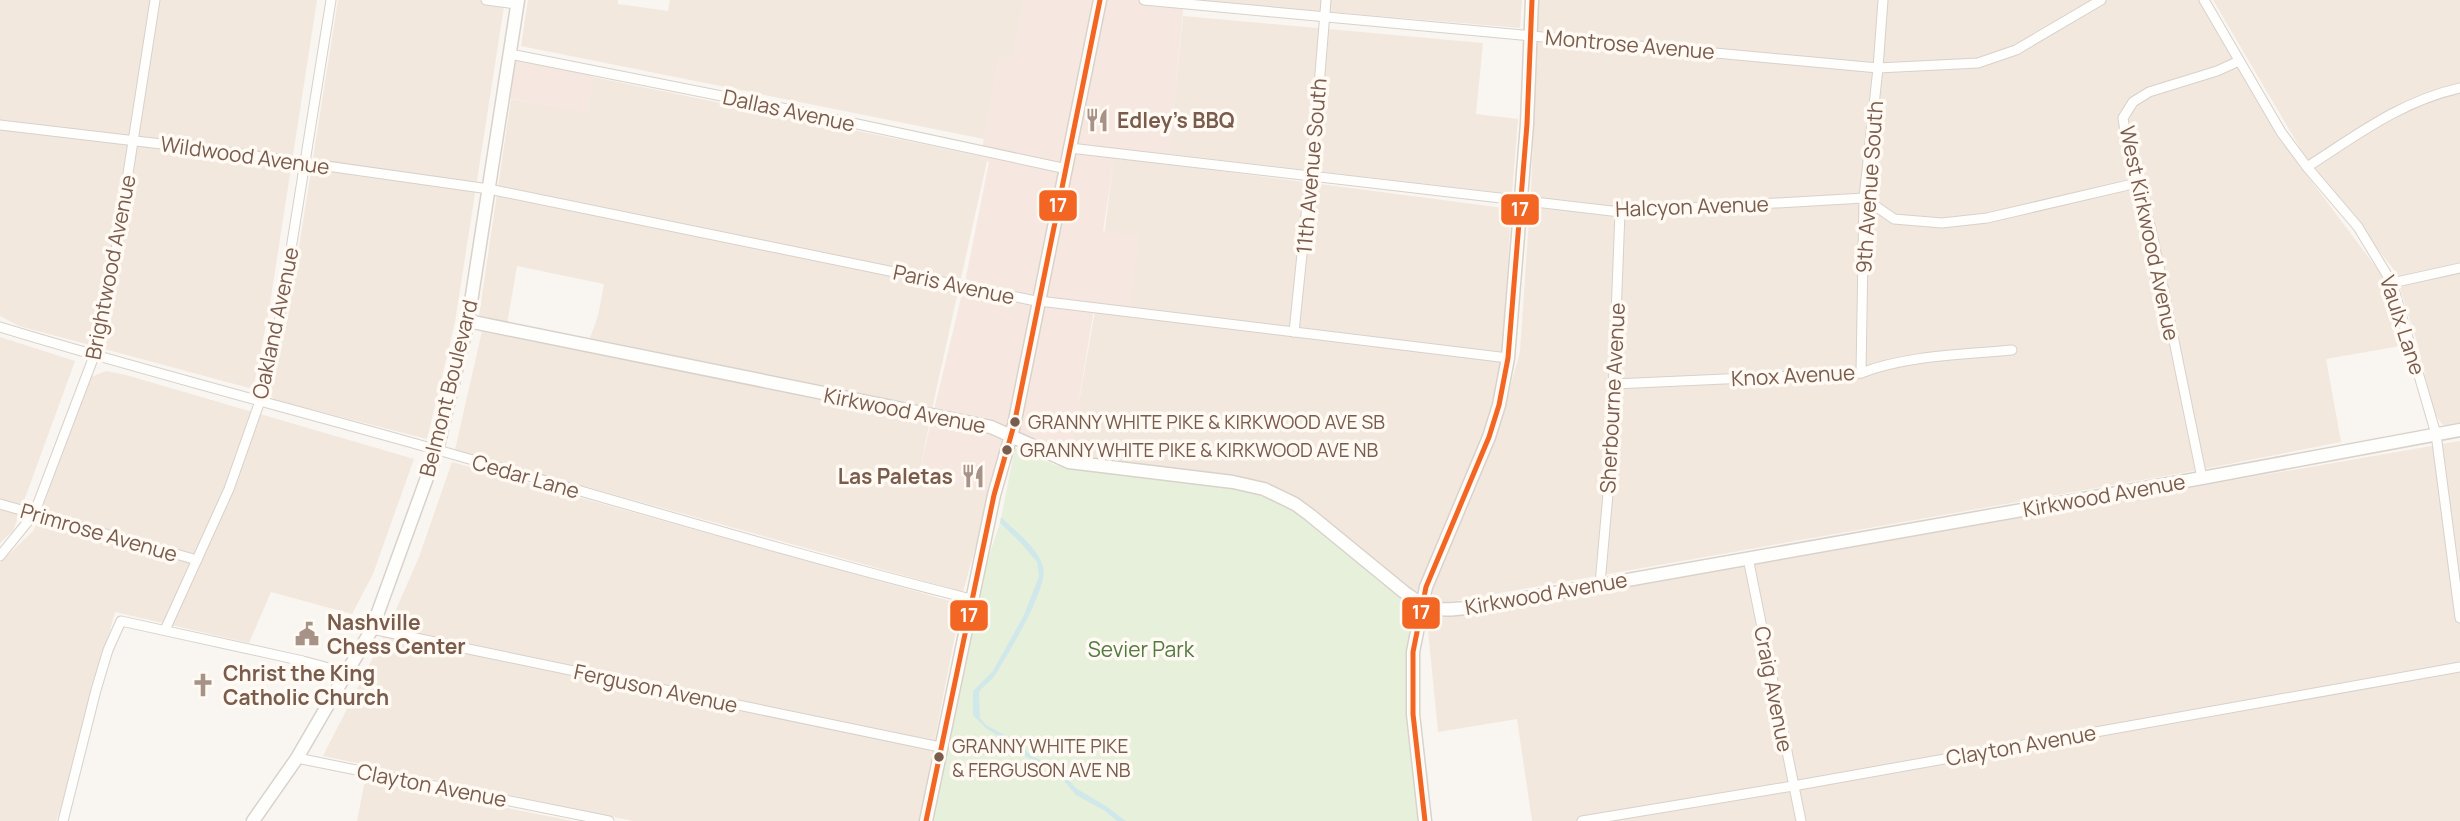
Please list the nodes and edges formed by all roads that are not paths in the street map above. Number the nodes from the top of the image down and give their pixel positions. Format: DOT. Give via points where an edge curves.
graph roads {
  1 [pos="155,0"];
  2 [pos="331,0"];
  3 [pos="486,0"];
  4 [pos="1100,0"];
  5 [pos="1144,0"];
  6 [pos="1326,0"];
  7 [pos="1532,0"];
  8 [pos="1883,0"];
  9 [pos="2101,0"];
  10 [pos="2204,0"];
  11 [pos="518,2"];
  12 [pos="1324,18"];
  13 [pos="1531,35"];
  14 [pos="510,54"];
  15 [pos="2239,61"];
  16 [pos="1878,68"];
  17 [pos="2460,88"];
  18 [pos="0,125"];
  19 [pos="134,140"];
  20 [pos="1070,148"];
  21 [pos="305,164"];
  22 [pos="2307,167"];
  23 [pos="1067,169"];
  24 [pos="1309,176"];
  25 [pos="2137,183"];
  26 [pos="489,189"];
  27 [pos="1864,198"];
  28 [pos="1520,202"];
  29 [pos="1620,212"];
  30 [pos="2460,268"];
  31 [pos="2392,283"];
  32 [pos="1040,301"];
  33 [pos="468,321"];
  34 [pos="0,327"];
  35 [pos="1294,332"];
  36 [pos="2012,350"];
  37 [pos="94,356"];
  38 [pos="1508,358"];
  39 [pos="1861,373"];
  40 [pos="1614,384"];
  41 [pos="260,401"];
  42 [pos="2460,430"];
  43 [pos="2436,434"];
  44 [pos="1011,435"];
  45 [pos="437,450"];
  46 [pos="2202,478"];
  47 [pos="0,504"];
  48 [pos="34,514"];
  49 [pos="0,556"];
  50 [pos="1748,558"];
  51 [pos="197,560"];
  52 [pos="1600,584"];
  53 [pos="971,599"];
  54 [pos="1423,605"];
  55 [pos="2460,618"];
  56 [pos="372,629"];
  57 [pos="164,630"];
  58 [pos="2460,667"];
  59 [pos="345,676"];
  60 [pos="940,747"];
  61 [pos="297,758"];
  62 [pos="1793,786"];
  63 [pos="63,821"];
  64 [pos="253,821"];
  65 [pos="609,821"];
  66 [pos="926,821"];
  67 [pos="1425,821"];
  68 [pos="1582,821"];
  69 [pos="1801,821"];
  1 -- 19 [label="street, Brightwood Avenue"];
  2 -- 21 [label="street, Oakland Avenue"];
  3 -- 11 [label="street"];
  4 -- 20 [label="street"];
  5 -- 12 [label="street, Montrose Avenue"];
  6 -- 12 [label="street, 11th Avenue South"];
  7 -- 13 [label="street"];
  8 -- 16 [label="street, 9th Avenue South"];
  9 -- 16 [label="street, Montrose Avenue" via="2016,50 1978,63"];
  10 -- 15 [label="street, Vaulx Lane"];
  11 -- 14 [label="street, Belmont Boulevard"];
  12 -- 13 [label="street, Montrose Avenue"];
  12 -- 24 [label="street, 11th Avenue South"];
  13 -- 16 [label="street, Montrose Avenue"];
  13 -- 28 [label="street"];
  14 -- 23 [label="street, Dallas Avenue"];
  14 -- 26 [label="street, Belmont Boulevard"];
  15 -- 22 [label="street, Vaulx Lane"];
  15 -- 25 [label="street, West Kirkwood Avenue" via="2149,92 2133,102 2123,124"];
  16 -- 27 [label="street, 9th Avenue South"];
  17 -- 22 [label="street" via="2438,92 2380,118"];
  18 -- 19 [label="street, Wildwood Avenue"];
  19 -- 21 [label="street, Wildwood Avenue"];
  19 -- 37 [label="street, Brightwood Avenue"];
  20 -- 23 [label="street"];
  20 -- 24 [label="street, Halcyon Avenue"];
  21 -- 26 [label="street, Wildwood Avenue"];
  21 -- 41 [label="street, Oakland Avenue" via="278,330"];
  22 -- 31 [label="street, Vaulx Lane" via="2358,227"];
  23 -- 32 [label="street"];
  24 -- 28 [label="street, Halcyon Avenue"];
  24 -- 35 [label="street, 11th Avenue South"];
  25 -- 27 [label="street" via="1987,218 1942,223 1894,219"];
  25 -- 46 [label="street, West Kirkwood Avenue" via="2152,233"];
  26 -- 32 [label="street, Paris Avenue"];
  26 -- 33 [label="street, Belmont Boulevard"];
  27 -- 29 [label="street, Halcyon Avenue"];
  27 -- 39 [label="street, 9th Avenue South"];
  28 -- 29 [label="street, Halcyon Avenue"];
  28 -- 38 [label="street"];
  29 -- 40 [label="street, Sherbourne Avenue"];
  30 -- 31 [label="street"];
  31 -- 43 [label="street, Vaulx Lane"];
  32 -- 35 [label="street, Paris Avenue"];
  32 -- 44 [label="street"];
  33 -- 44 [label="street, Kirkwood Avenue" via="991,427"];
  33 -- 45 [label="street, Belmont Boulevard"];
  34 -- 37 [label="street, Cedar Lane"];
  35 -- 38 [label="street, Paris Avenue"];
  36 -- 39 [label="street, Knox Avenue" via="1914,360"];
  37 -- 41 [label="street, Cedar Lane"];
  37 -- 48 [label="street, Brightwood Avenue"];
  38 -- 54 [label="street" via="1489,437 1426,587"];
  39 -- 40 [label="street, Knox Avenue"];
  40 -- 52 [label="street, Sherbourne Avenue"];
  41 -- 45 [label="street, Cedar Lane"];
  41 -- 51 [label="street, Oakland Avenue" via="229,489"];
  42 -- 43 [label="street, Kirkwood Avenue"];
  43 -- 46 [label="street, Kirkwood Avenue"];
  43 -- 55 [label="street, Vaulx Lane"];
  44 -- 53 [label="street"];
  44 -- 54 [label="street, Kirkwood Avenue" via="1069,462 1264,489 1295,504"];
  45 -- 53 [label="street, Cedar Lane"];
  45 -- 56 [label="street, Belmont Boulevard"];
  46 -- 50 [label="street, Kirkwood Avenue"];
  47 -- 48 [label="street, Primrose Avenue"];
  48 -- 49 [label="street, Brightwood Avenue"];
  48 -- 51 [label="street, Primrose Avenue"];
  50 -- 52 [label="street, Kirkwood Avenue"];
  50 -- 62 [label="street, Craig Avenue"];
  51 -- 57 [label="street, Oakland Avenue"];
  52 -- 54 [label="street, Kirkwood Avenue" via="1448,610"];
  53 -- 60 [label="street"];
  54 -- 67 [label="street" via="1413,652 1412,694"];
  56 -- 59 [label="street, Belmont Boulevard"];
  56 -- 60 [label="street, Ferguson Avenue"];
  57 -- 59 [label="street" via="303,661"];
  57 -- 63 [label="street" via="121,621 96,690"];
  58 -- 62 [label="street, Clayton Avenue"];
  59 -- 61 [label="street, Belmont Boulevard"];
  60 -- 66 [label="street"];
  61 -- 64 [label="street, Belmont Boulevard"];
  61 -- 65 [label="street, Clayton Avenue"];
  62 -- 68 [label="street, Clayton Avenue"];
  62 -- 69 [label="street, Craig Avenue"];
}
